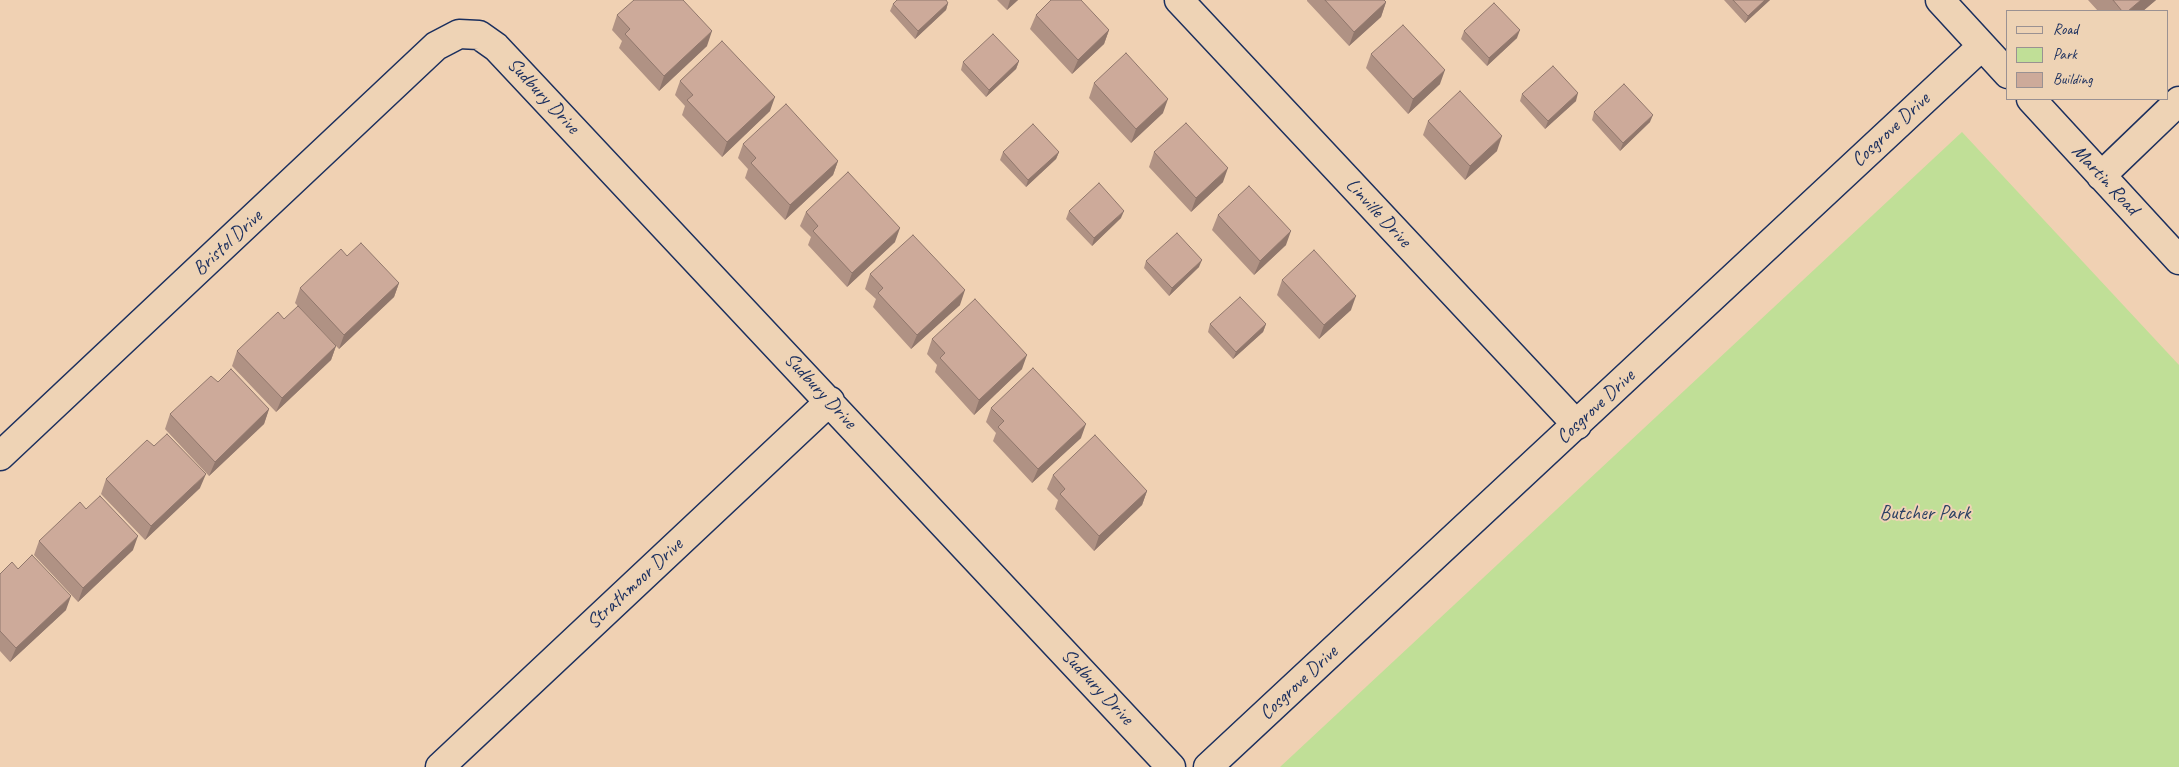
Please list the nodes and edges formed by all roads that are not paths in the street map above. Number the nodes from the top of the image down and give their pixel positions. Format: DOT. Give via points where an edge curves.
graph roads {
  1 [pos="1179,0"];
  2 [pos="1940,0"];
  3 [pos="459,34"];
  4 [pos="1982,46"];
  5 [pos="2006,72"];
  6 [pos="2032,100"];
  7 [pos="2179,101"];
  8 [pos="2101,176"];
  9 [pos="2179,260"];
  10 [pos="830,401"];
  11 [pos="1577,425"];
  12 [pos="4,444"];
  13 [pos="440,767"];
  14 [pos="1171,767"];
  15 [pos="1208,767"];
  1 -- 11 [label="street, Linville Drive"];
  2 -- 4 [label="street"];
  3 -- 10 [label="street, Sudbury Drive" via="479,35 496,47"];
  3 -- 12 [label="street, Bristol Drive" via="436,46"];
  4 -- 5 [label="street"];
  4 -- 11 [label="street, Cosgrove Drive"];
  6 -- 8 [label="street, Martin Road"];
  7 -- 8 [label="street"];
  8 -- 9 [label="street, Martin Road"];
  10 -- 13 [label="street, Strathmoor Drive"];
  10 -- 14 [label="street, Sudbury Drive"];
  11 -- 15 [label="street, Cosgrove Drive"];
}
